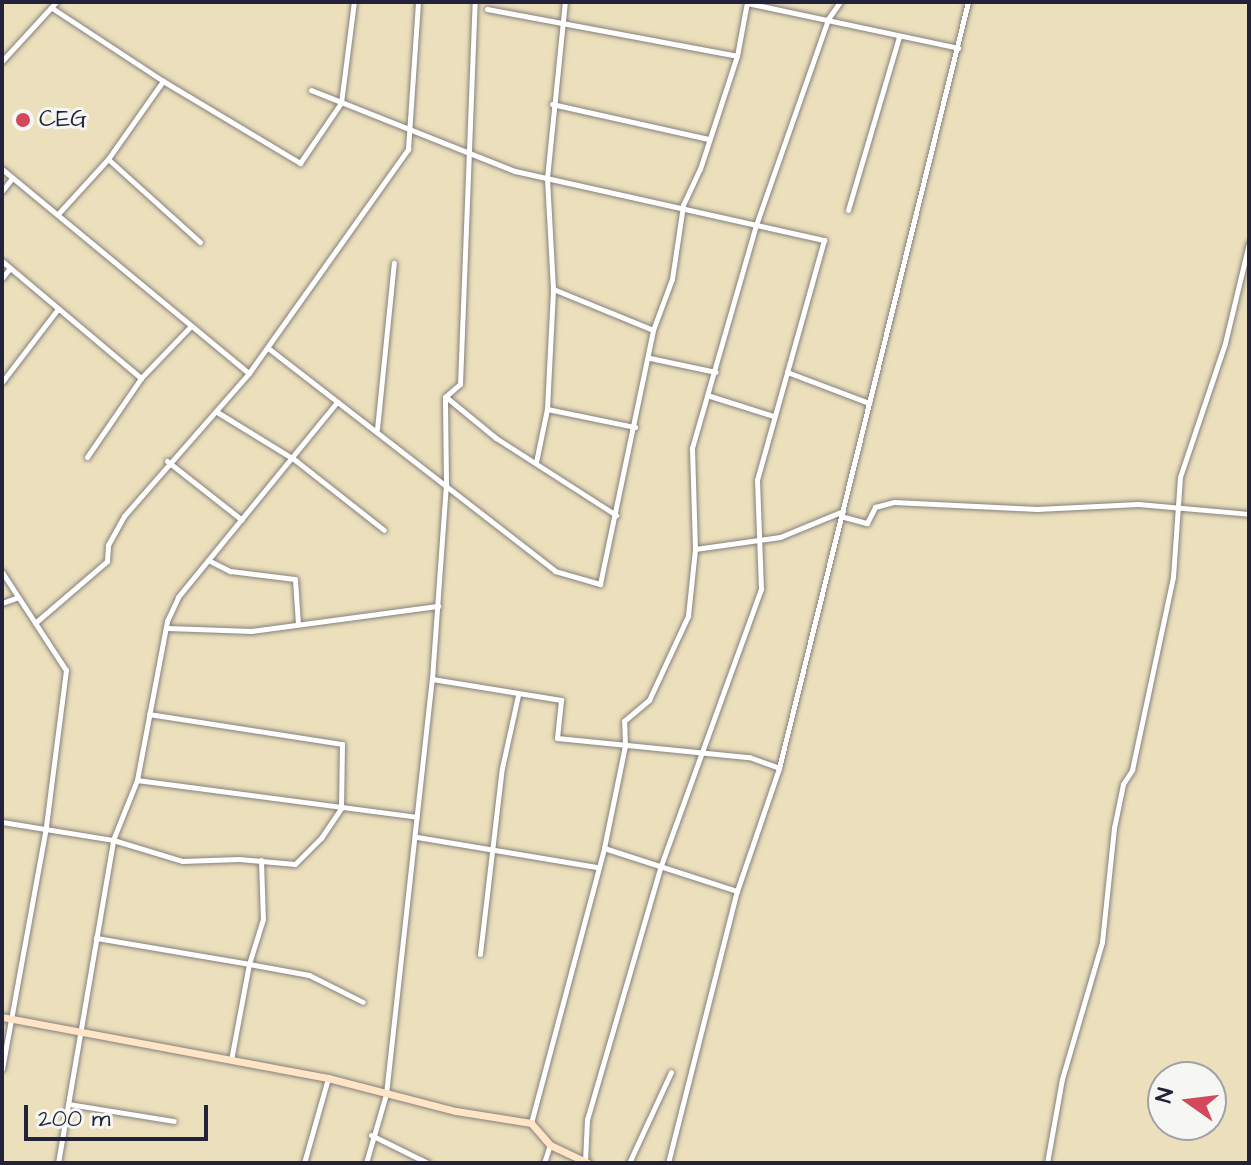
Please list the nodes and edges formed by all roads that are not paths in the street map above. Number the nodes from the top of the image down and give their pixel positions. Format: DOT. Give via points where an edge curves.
graph roads {
  1 [pos="354,2"];
  2 [pos="418,2"];
  3 [pos="475,2"];
  4 [pos="565,2"];
  5 [pos="840,2"];
  6 [pos="968,2"];
  7 [pos="747,3"];
  8 [pos="54,5"];
  9 [pos="487,9"];
  10 [pos="828,19"];
  11 [pos="563,26"];
  12 [pos="899,37"];
  13 [pos="958,48"];
  14 [pos="737,56"];
  15 [pos="2,61"];
  16 [pos="163,81"];
  17 [pos="311,90"];
  18 [pos="341,103"];
  19 [pos="552,104"];
  20 [pos="412,134"];
  21 [pos="708,139"];
  22 [pos="468,156"];
  23 [pos="108,159"];
  24 [pos="2,169"];
  25 [pos="12,178"];
  26 [pos="547,178"];
  27 [pos="2,191"];
  28 [pos="683,205"];
  29 [pos="848,210"];
  30 [pos="58,214"];
  31 [pos="756,225"];
  32 [pos="200,242"];
  33 [pos="1249,243"];
  34 [pos="2,261"];
  35 [pos="394,263"];
  36 [pos="10,268"];
  37 [pos="2,278"];
  38 [pos="553,289"];
  39 [pos="57,310"];
  40 [pos="190,327"];
  41 [pos="653,330"];
  42 [pos="268,348"];
  43 [pos="650,358"];
  44 [pos="716,372"];
  45 [pos="787,372"];
  46 [pos="249,373"];
  47 [pos="141,378"];
  48 [pos="2,382"];
  49 [pos="710,396"];
  50 [pos="445,397"];
  51 [pos="337,402"];
  52 [pos="869,403"];
  53 [pos="547,409"];
  54 [pos="217,412"];
  55 [pos="773,416"];
  56 [pos="635,427"];
  57 [pos="377,429"];
  58 [pos="87,457"];
  59 [pos="295,460"];
  60 [pos="167,461"];
  61 [pos="536,462"];
  62 [pos="446,482"];
  63 [pos="1180,506"];
  64 [pos="843,514"];
  65 [pos="1249,514"];
  66 [pos="616,515"];
  67 [pos="242,520"];
  68 [pos="384,530"];
  69 [pos="759,539"];
  70 [pos="695,549"];
  71 [pos="208,560"];
  72 [pos="2,572"];
  73 [pos="16,598"];
  74 [pos="2,603"];
  75 [pos="438,606"];
  76 [pos="35,623"];
  77 [pos="298,624"];
  78 [pos="167,628"];
  79 [pos="432,679"];
  80 [pos="518,695"];
  81 [pos="149,714"];
  82 [pos="625,746"];
  83 [pos="705,755"];
  84 [pos="779,768"];
  85 [pos="137,780"];
  86 [pos="341,808"];
  87 [pos="417,817"];
  88 [pos="2,822"];
  89 [pos="46,827"];
  90 [pos="417,837"];
  91 [pos="113,840"];
  92 [pos="604,848"];
  93 [pos="493,851"];
  94 [pos="261,860"];
  95 [pos="661,865"];
  96 [pos="597,867"];
  97 [pos="737,891"];
  98 [pos="96,938"];
  99 [pos="480,954"];
  100 [pos="249,964"];
  101 [pos="363,1002"];
  102 [pos="2,1017"];
  103 [pos="15,1020"];
  104 [pos="83,1031"];
  105 [pos="231,1060"];
  106 [pos="2,1069"];
  107 [pos="671,1072"];
  108 [pos="328,1078"];
  109 [pos="386,1094"];
  110 [pos="69,1104"];
  111 [pos="174,1121"];
  112 [pos="531,1123"];
  113 [pos="371,1135"];
  114 [pos="550,1145"];
  115 [pos="586,1162"];
  116 [pos="58,1163"];
  117 [pos="304,1163"];
  118 [pos="366,1163"];
  119 [pos="428,1163"];
  120 [pos="544,1163"];
  121 [pos="629,1163"];
  122 [pos="668,1163"];
  123 [pos="1047,1163"];
  1 -- 18 [label="street"];
  2 -- 20 [label="street"];
  3 -- 22 [label="street"];
  4 -- 11 [label="street"];
  5 -- 10 [label="street"];
  6 -- 13 [label="street"];
  7 -- 10 [label="street"];
  7 -- 14 [label="street"];
  8 -- 15 [label="street"];
  8 -- 16 [label="street"];
  9 -- 11 [label="street"];
  10 -- 12 [label="street"];
  10 -- 31 [label="street"];
  11 -- 14 [label="street"];
  11 -- 19 [label="street"];
  12 -- 13 [label="street"];
  12 -- 29 [label="street"];
  13 -- 52 [label="street"];
  14 -- 21 [label="street"];
  16 -- 18 [label="street" via="300,163"];
  16 -- 23 [label="street"];
  17 -- 18 [label="street"];
  18 -- 20 [label="street"];
  19 -- 21 [label="street"];
  19 -- 26 [label="street"];
  20 -- 22 [label="street"];
  20 -- 42 [label="street" via="408,149"];
  21 -- 28 [label="street"];
  22 -- 26 [label="street"];
  22 -- 50 [label="street" via="460,384"];
  23 -- 30 [label="street"];
  23 -- 32 [label="street"];
  24 -- 25 [label="street"];
  25 -- 27 [label="street"];
  25 -- 30 [label="street"];
  26 -- 28 [label="street"];
  26 -- 38 [label="street"];
  28 -- 31 [label="street"];
  28 -- 41 [label="street" via="672,279"];
  30 -- 40 [label="street"];
  31 -- 44 [label="street"];
  31 -- 45 [label="street" via="824,240"];
  33 -- 63 [label="street" via="1225,343 1180,477"];
  34 -- 36 [label="street"];
  35 -- 57 [label="street"];
  36 -- 37 [label="street"];
  36 -- 39 [label="street"];
  38 -- 41 [label="street"];
  38 -- 53 [label="street"];
  39 -- 47 [label="street"];
  39 -- 48 [label="street"];
  40 -- 46 [label="street"];
  40 -- 47 [label="street"];
  41 -- 43 [label="street"];
  42 -- 46 [label="street"];
  42 -- 51 [label="street"];
  43 -- 44 [label="street"];
  43 -- 56 [label="street"];
  44 -- 49 [label="street"];
  45 -- 52 [label="street"];
  45 -- 55 [label="street"];
  46 -- 54 [label="street"];
  47 -- 58 [label="street"];
  49 -- 55 [label="street"];
  49 -- 70 [label="street" via="692,448"];
  50 -- 61 [label="street"];
  50 -- 62 [label="street"];
  51 -- 57 [label="street"];
  51 -- 59 [label="street"];
  52 -- 64 [label="street"];
  53 -- 56 [label="street"];
  53 -- 61 [label="street"];
  54 -- 59 [label="street"];
  54 -- 60 [label="street"];
  55 -- 69 [label="street" via="757,480"];
  56 -- 66 [label="street"];
  57 -- 62 [label="street"];
  59 -- 67 [label="street"];
  59 -- 68 [label="street"];
  60 -- 67 [label="street"];
  60 -- 76 [label="street" via="124,516 108,545 107,561"];
  61 -- 66 [label="street"];
  62 -- 66 [label="street" via="555,571 581,582 600,584"];
  62 -- 75 [label="street"];
  63 -- 64 [label="street" via="1037,509 894,502 875,507 867,523"];
  63 -- 65 [label="street"];
  63 -- 123 [label="street" via="1156,660 1114,828 1102,942 1062,1079"];
  64 -- 69 [label="street" via="780,537"];
  64 -- 84 [label="street"];
  67 -- 71 [label="street"];
  69 -- 70 [label="street"];
  69 -- 83 [label="street" via="761,589"];
  70 -- 82 [label="street" via="688,616 649,700 624,721"];
  71 -- 77 [label="street" via="230,571 295,579"];
  71 -- 78 [label="street" via="178,597"];
  72 -- 73 [label="street"];
  73 -- 74 [label="street"];
  73 -- 76 [label="street"];
  75 -- 77 [label="street"];
  75 -- 79 [label="street"];
  76 -- 89 [label="street" via="66,670"];
  77 -- 78 [label="street" via="252,631"];
  78 -- 81 [label="street"];
  79 -- 80 [label="street"];
  79 -- 87 [label="street"];
  80 -- 82 [label="street" via="561,700 557,738"];
  80 -- 93 [label="street" via="502,768"];
  81 -- 85 [label="street"];
  81 -- 86 [label="street" via="342,744"];
  82 -- 83 [label="street"];
  82 -- 92 [label="street"];
  83 -- 84 [label="street" via="749,757"];
  83 -- 95 [label="street"];
  84 -- 97 [label="street"];
  85 -- 86 [label="street"];
  85 -- 91 [label="street"];
  86 -- 87 [label="street"];
  86 -- 94 [label="street" via="295,864"];
  87 -- 90 [label="street"];
  88 -- 89 [label="street"];
  89 -- 91 [label="street"];
  89 -- 103 [label="street" via="23,938"];
  90 -- 93 [label="street"];
  90 -- 109 [label="street"];
  91 -- 94 [label="street" via="182,861"];
  91 -- 98 [label="street"];
  92 -- 95 [label="street"];
  92 -- 96 [label="street"];
  93 -- 96 [label="street"];
  93 -- 99 [label="street"];
  94 -- 100 [label="street" via="263,919"];
  95 -- 97 [label="street"];
  95 -- 115 [label="street" via="587,1119"];
  96 -- 112 [label="street"];
  97 -- 122 [label="street"];
  98 -- 100 [label="street"];
  98 -- 104 [label="street"];
  100 -- 101 [label="street" via="309,975"];
  100 -- 105 [label="street"];
  102 -- 103 [label="street"];
  103 -- 104 [label="street"];
  103 -- 106 [label="street"];
  104 -- 105 [label="street"];
  104 -- 110 [label="street"];
  105 -- 108 [label="street"];
  107 -- 121 [label="street"];
  108 -- 109 [label="street"];
  108 -- 117 [label="street"];
  109 -- 112 [label="street"];
  109 -- 113 [label="street"];
  110 -- 111 [label="street"];
  110 -- 116 [label="street"];
  112 -- 114 [label="street"];
  113 -- 118 [label="street"];
  113 -- 119 [label="street"];
  114 -- 115 [label="street"];
  114 -- 120 [label="street"];
}
